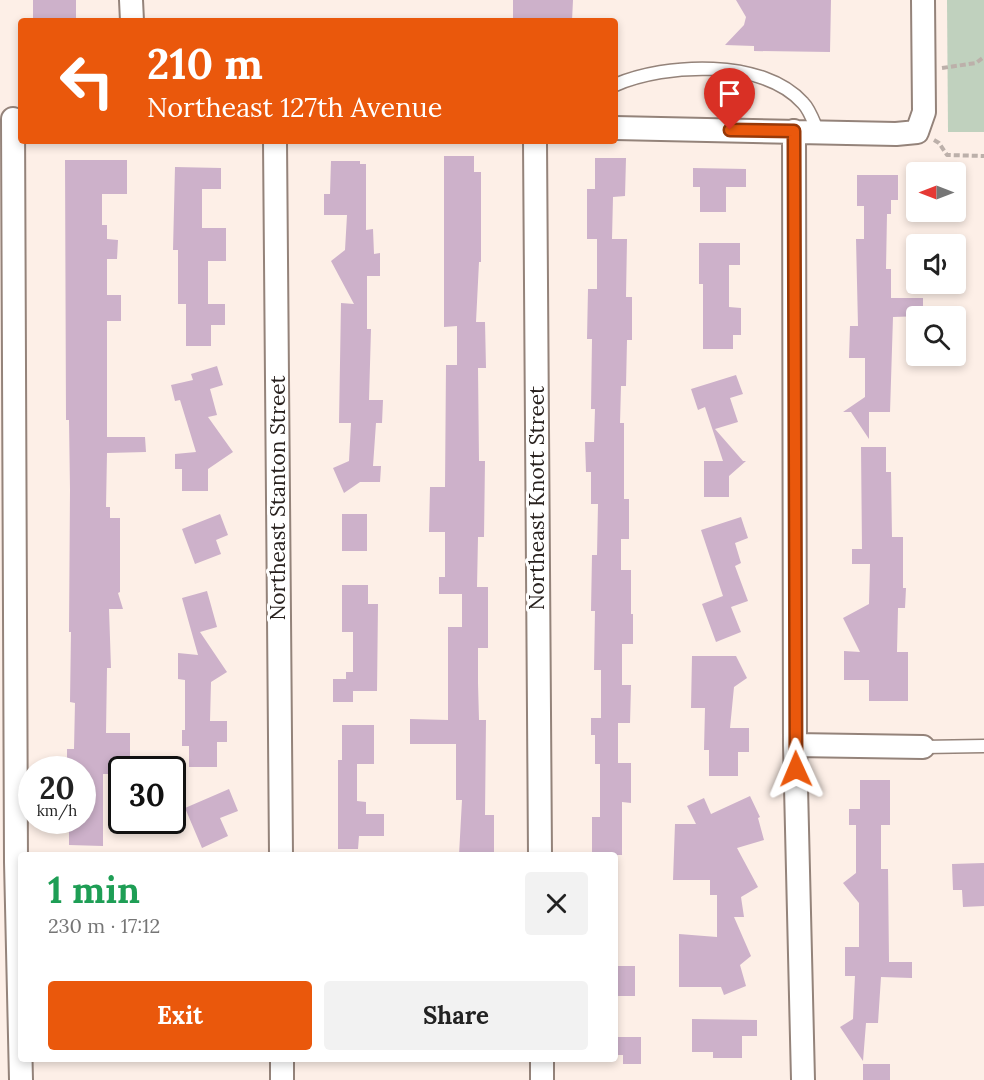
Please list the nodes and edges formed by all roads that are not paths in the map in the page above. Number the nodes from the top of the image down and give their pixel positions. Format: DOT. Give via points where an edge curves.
graph roads {
  1 [pos="131,0"];
  2 [pos="923,0"];
  3 [pos="132,18"];
  4 [pos="618,84"];
  5 [pos="11,119"];
  6 [pos="618,128"];
  7 [pos="794,131"];
  8 [pos="818,132"];
  9 [pos="275,144"];
  10 [pos="535,144"];
  11 [pos="795,745"];
  12 [pos="984,746"];
  13 [pos="923,747"];
  14 [pos="281,852"];
  15 [pos="540,852"];
  16 [pos="18,949"];
  17 [pos="21,1062"];
  18 [pos="282,1062"];
  19 [pos="542,1062"];
  20 [pos="21,1080"];
  21 [pos="282,1080"];
  22 [pos="542,1080"];
  23 [pos="803,1080"];
  1 -- 3 [label="street"];
  2 -- 8 [label="street" via="924,112 917,132"];
  4 -- 8 [label="lane" via="673,68 709,68 760,76 785,87 805,104"];
  5 -- 16 [label="street"];
  6 -- 7 [label="street"];
  7 -- 8 [label="street"];
  7 -- 11 [label="street"];
  9 -- 14 [label="street, Northeast Stanton Street"];
  10 -- 15 [label="street, Northeast Knott Street"];
  11 -- 13 [label="street"];
  11 -- 23 [label="street"];
  12 -- 13 [label="lane"];
  17 -- 20 [label="street"];
  18 -- 21 [label="street"];
  19 -- 22 [label="street"];
}
